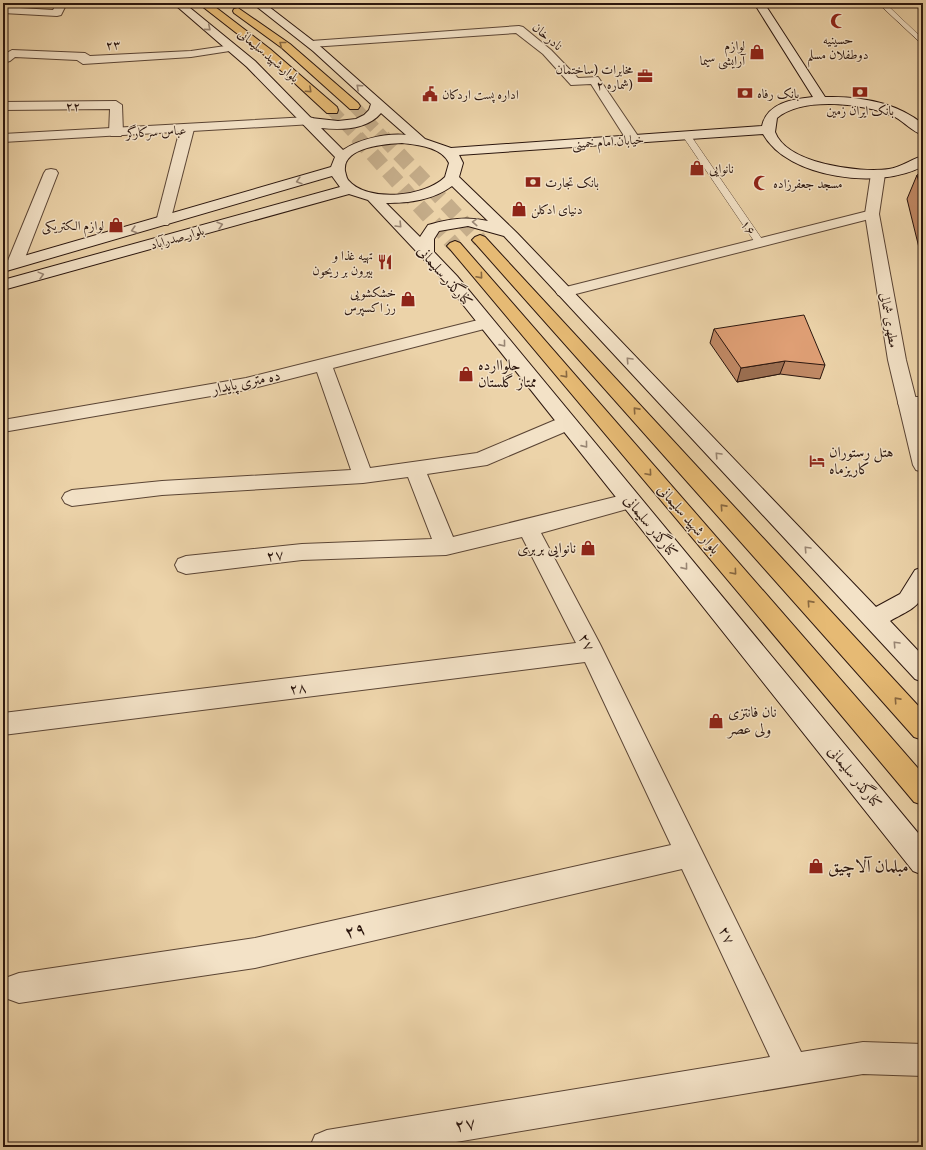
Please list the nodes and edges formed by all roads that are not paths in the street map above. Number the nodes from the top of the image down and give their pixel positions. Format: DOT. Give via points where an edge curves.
graph roads {
  1 [pos="62,3"];
  2 [pos="178,3"];
  3 [pos="203,3"];
  4 [pos="257,3"];
  5 [pos="262,3"];
  6 [pos="759,3"];
  7 [pos="895,3"];
  8 [pos="229,4"];
  9 [pos="882,4"];
  10 [pos="3,10"];
  11 [pos="923,43"];
  12 [pos="311,44"];
  13 [pos="232,48"];
  14 [pos="3,59"];
  15 [pos="821,100"];
  16 [pos="378,103"];
  17 [pos="3,106"];
  18 [pos="354,106"];
  19 [pos="332,110"];
  20 [pos="308,121"];
  21 [pos="187,129"];
  22 [pos="768,130"];
  23 [pos="923,131"];
  24 [pos="116,133"];
  25 [pos="686,135"];
  26 [pos="3,138"];
  27 [pos="633,139"];
  28 [pos="420,141"];
  29 [pos="449,152"];
  30 [pos="923,160"];
  31 [pos="339,163"];
  32 [pos="51,173"];
  33 [pos="878,174"];
  34 [pos="452,178"];
  35 [pos="350,189"];
  36 [pos="373,196"];
  37 [pos="872,214"];
  38 [pos="163,222"];
  39 [pos="512,236"];
  40 [pos="480,240"];
  41 [pos="759,242"];
  42 [pos="455,246"];
  43 [pos="426,252"];
  44 [pos="9,265"];
  45 [pos="3,285"];
  46 [pos="564,292"];
  47 [pos="486,323"];
  48 [pos="322,364"];
  49 [pos="915,403"];
  50 [pos="568,423"];
  51 [pos="3,426"];
  52 [pos="923,465"];
  53 [pos="415,469"];
  54 [pos="363,476"];
  55 [pos="72,498"];
  56 [pos="631,501"];
  57 [pos="528,528"];
  58 [pos="446,547"];
  59 [pos="186,565"];
  60 [pos="923,576"];
  61 [pos="873,619"];
  62 [pos="592,651"];
  63 [pos="923,672"];
  64 [pos="3,724"];
  65 [pos="923,729"];
  66 [pos="923,793"];
  67 [pos="689,854"];
  68 [pos="923,861"];
  69 [pos="19,988"];
  70 [pos="923,1060"];
  71 [pos="792,1069"];
  72 [pos="327,1147"];
  1 -- 10 [label="street" via="57,13"];
  2 -- 13 [label="street, one-way"];
  3 -- 19 [label="main road, بلوار شهید سلیمانی, one-way" via="266,51"];
  4 -- 5 [label="street"];
  4 -- 12 [label="street"];
  6 -- 15 [label="street"];
  7 -- 9 [label="lane"];
  18 -- 8 [label="main road, بلوار شهید سلیمانی, one-way" via="286,46"];
  9 -- 11 [label="lane"];
  16 -- 12 [label="street, one-way"];
  12 -- 27 [label="street, نادرخان" via="520,29 547,52 575,82 594,80"];
  13 -- 14 [label="street, ۲۳" via="191,54 83,60 85,57 12,53"];
  13 -- 20 [label="street"];
  15 -- 22 [label="street" via="798,102 781,109 770,118"];
  15 -- 23 [label="street" via="847,100 873,105 896,113"];
  16 -- 20 [label="street, عباس سرکارگر" via="377,110 372,116 349,124 320,125"];
  16 -- 28 [label="street"];
  17 -- 24 [label="street, ۲۲" via="116,105"];
  20 -- 21 [label="street, عباس سرکارگر"];
  20 -- 31 [label="street"];
  21 -- 24 [label="street, عباس سرکارگر"];
  21 -- 38 [label="street"];
  22 -- 25 [label="street, خیابان امام خمینی"];
  22 -- 33 [label="street" via="773,141 785,152 804,161 827,169"];
  24 -- 26 [label="street, عباس سرکارگر"];
  25 -- 27 [label="street, خیابان امام خمینی"];
  25 -- 41 [label="lane, ۱۶"];
  27 -- 29 [label="street, خیابان امام خمینی"];
  28 -- 29 [label="street"];
  28 -- 31 [label="street, بلوار صدرآباد" via="402,139 368,143 353,149"];
  29 -- 34 [label="street" via="457,167"];
  30 -- 33 [label="street" via="900,171"];
  31 -- 35 [label="street" via="340,180"];
  31 -- 38 [label="street, بلوار صدرآباد, one-way"];
  32 -- 44 [label="street"];
  33 -- 37 [label="street, مطهری شمالی"];
  34 -- 36 [label="street" via="432,192 413,197"];
  34 -- 39 [label="street"];
  35 -- 36 [label="street"];
  45 -- 35 [label="street, بلوار صدرآباد, one-way"];
  36 -- 43 [label="street, کنارگذر سلیمانی, one-way"];
  37 -- 41 [label="street, ۱۶"];
  37 -- 49 [label="street, مطهری شمالی" via="896,353"];
  38 -- 44 [label="street, بلوار صدرآباد, one-way"];
  39 -- 43 [label="street, one-way" via="483,223 456,221 433,228 426,239"];
  39 -- 46 [label="street"];
  65 -- 40 [label="main road, one-way"];
  41 -- 46 [label="street"];
  42 -- 66 [label="main road, بلوار شهید سلیمانی, one-way"];
  43 -- 47 [label="street, کنارگذر سلیمانی"];
  61 -- 46 [label="street, one-way"];
  47 -- 48 [label="street, ده متری پایدار"];
  47 -- 50 [label="street, کنارگذر سلیمانی, one-way"];
  48 -- 51 [label="street, ده متری پایدار" via="246,384"];
  48 -- 54 [label="street"];
  49 -- 52 [label="street, مطهری شمالی"];
  50 -- 53 [label="street" via="480,460"];
  50 -- 56 [label="street, کنارگذر سلیمانی, one-way"];
  53 -- 54 [label="street"];
  53 -- 58 [label="street"];
  54 -- 55 [label="street" via="162,488"];
  56 -- 57 [label="street"];
  56 -- 68 [label="street, کنارگذر سلیمانی, one-way"];
  57 -- 58 [label="street, ۲۷"];
  57 -- 62 [label="street, ۲۷"];
  58 -- 59 [label="street, ۲۷" via="302,552"];
  60 -- 61 [label="street" via="908,600"];
  63 -- 61 [label="street, one-way"];
  62 -- 64 [label="street, ۲۸"];
  62 -- 67 [label="street, ۲۷"];
  67 -- 69 [label="street, ۲۹" via="255,953"];
  67 -- 71 [label="street, ۲۷"];
  70 -- 71 [label="street, ۲۷" via="863,1058"];
  71 -- 72 [label="street, ۲۷"];
}
